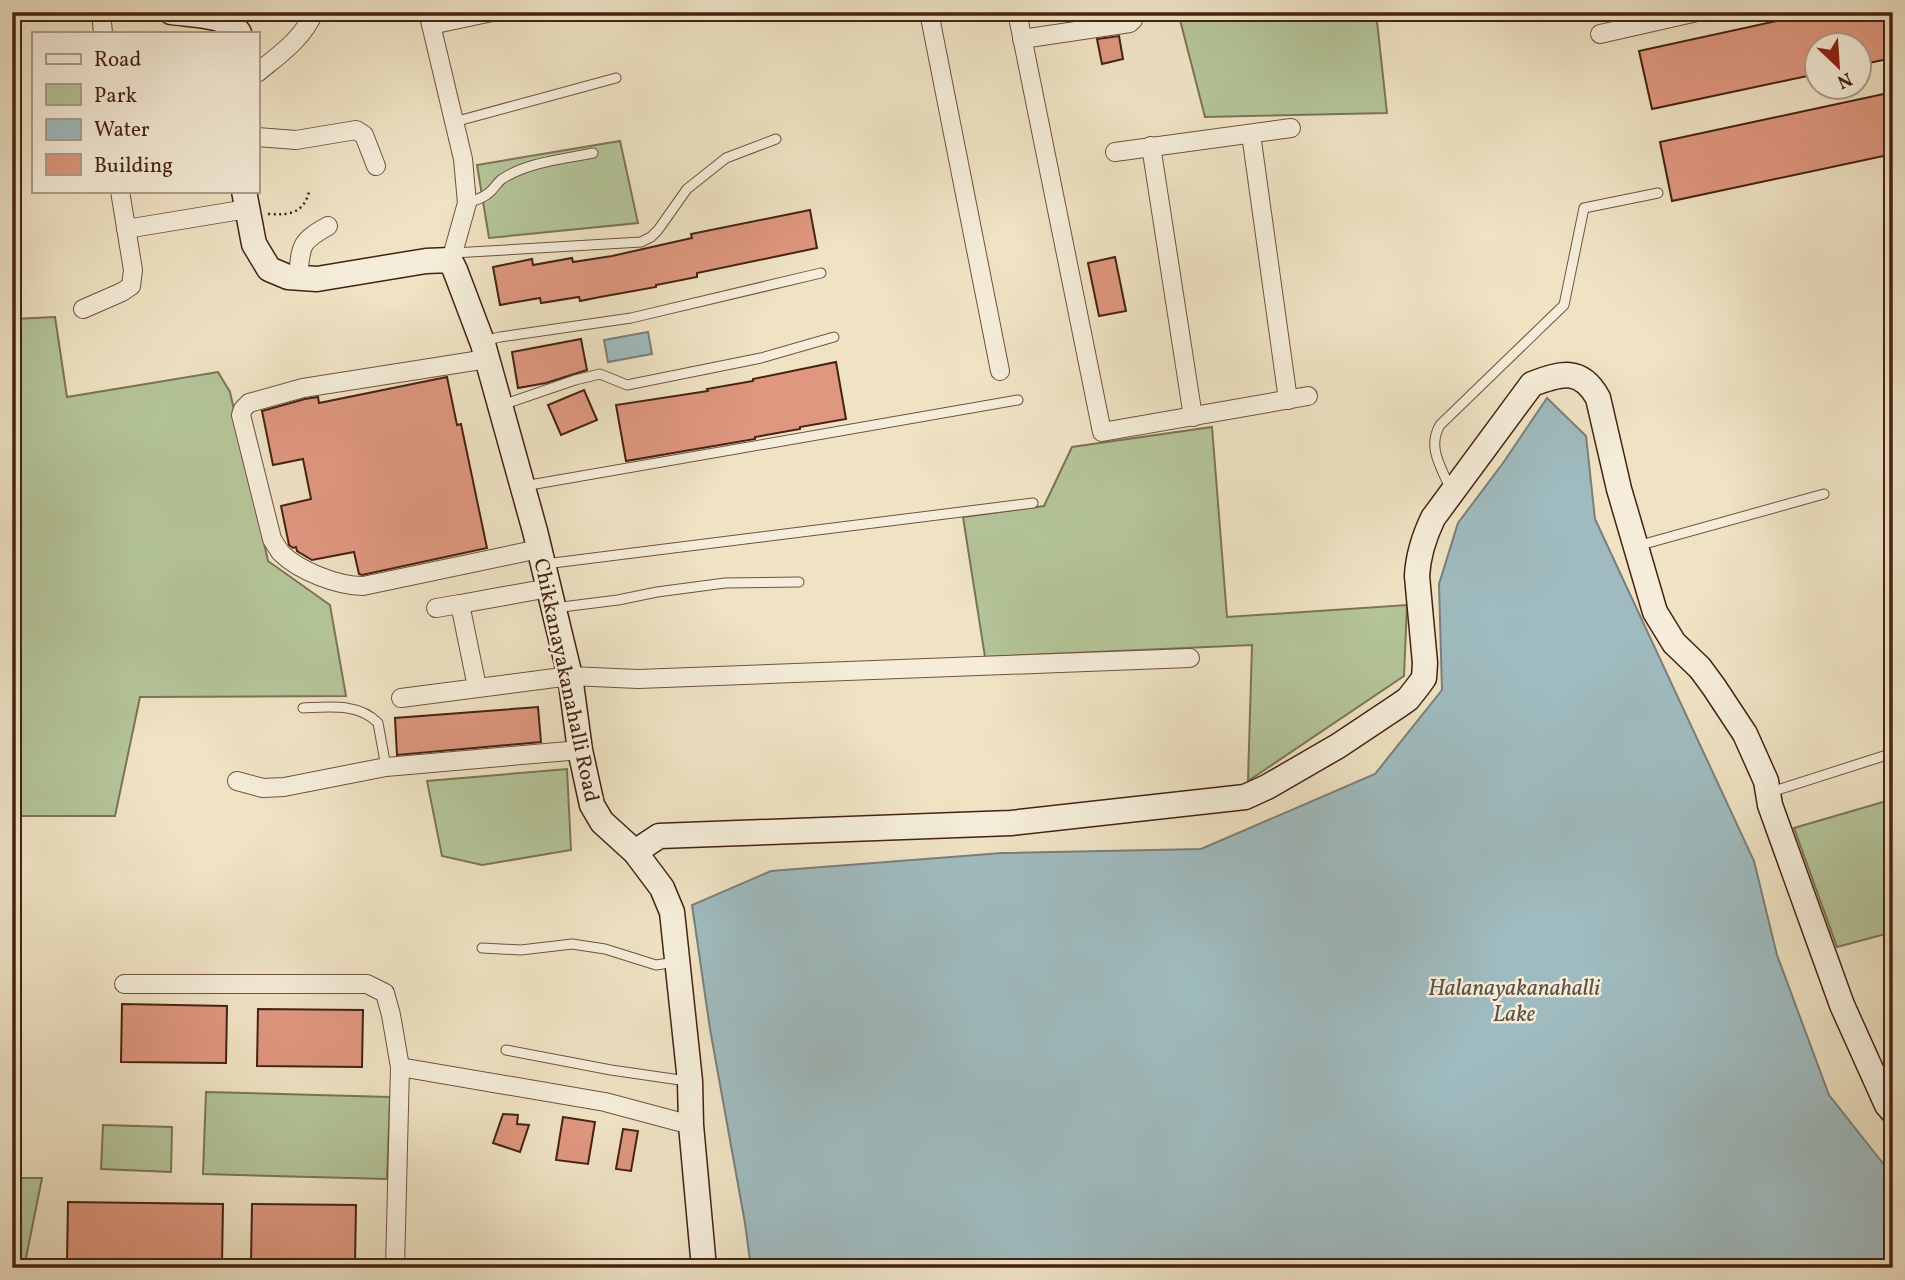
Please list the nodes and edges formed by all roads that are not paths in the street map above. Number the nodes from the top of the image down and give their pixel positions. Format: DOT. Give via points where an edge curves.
graph roads {
  1 [pos="101,12"];
  2 [pos="171,12"];
  3 [pos="314,12"];
  4 [pos="492,12"];
  5 [pos="929,12"];
  6 [pos="1017,12"];
  7 [pos="1135,12"];
  8 [pos="1697,12"];
  9 [pos="218,15"];
  10 [pos="429,18"];
  11 [pos="103,32"];
  12 [pos="238,32"];
  13 [pos="1600,34"];
  14 [pos="1022,39"];
  15 [pos="259,71"];
  16 [pos="616,78"];
  17 [pos="454,122"];
  18 [pos="1291,128"];
  19 [pos="1251,134"];
  20 [pos="259,137"];
  21 [pos="776,139"];
  22 [pos="1151,146"];
  23 [pos="1115,152"];
  24 [pos="593,153"];
  25 [pos="376,166"];
  26 [pos="120,192"];
  27 [pos="1658,193"];
  28 [pos="467,203"];
  29 [pos="246,204"];
  30 [pos="328,226"];
  31 [pos="126,229"];
  32 [pos="451,256"];
  33 [pos="821,273"];
  34 [pos="298,278"];
  35 [pos="83,309"];
  36 [pos="834,337"];
  37 [pos="485,350"];
  38 [pos="1000,370"];
  39 [pos="1308,396"];
  40 [pos="1018,400"];
  41 [pos="1289,400"];
  42 [pos="500,405"];
  43 [pos="1193,417"];
  44 [pos="523,486"];
  45 [pos="1452,492"];
  46 [pos="1824,494"];
  47 [pos="1033,503"];
  48 [pos="1636,546"];
  49 [pos="546,577"];
  50 [pos="799,582"];
  51 [pos="460,604"];
  52 [pos="436,608"];
  53 [pos="1190,658"];
  54 [pos="570,676"];
  55 [pos="477,687"];
  56 [pos="401,698"];
  57 [pos="303,708"];
  58 [pos="580,750"];
  59 [pos="1893,753"];
  60 [pos="386,767"];
  61 [pos="237,781"];
  62 [pos="1768,793"];
  63 [pos="635,852"];
  64 [pos="482,948"];
  65 [pos="677,962"];
  66 [pos="124,984"];
  67 [pos="506,1050"];
  68 [pos="400,1067"];
  69 [pos="690,1081"];
  70 [pos="1893,1112"];
  71 [pos="691,1125"];
  72 [pos="395,1268"];
  73 [pos="704,1268"];
  1 -- 11 [label="street"];
  2 -- 9 [label="street"];
  3 -- 15 [label="street" via="291,46"];
  4 -- 10 [label="street"];
  5 -- 38 [label="street"];
  6 -- 14 [label="street"];
  7 -- 14 [label="street" via="1130,23"];
  8 -- 13 [label="street"];
  9 -- 12 [label="street"];
  10 -- 17 [label="street"];
  14 -- 43 [label="street" via="1102,432"];
  16 -- 17 [label="lane"];
  17 -- 28 [label="street"];
  18 -- 19 [label="street"];
  19 -- 22 [label="street"];
  19 -- 41 [label="street"];
  20 -- 25 [label="street" via="296,140 356,130 364,135"];
  21 -- 32 [label="lane" via="726,158 687,189 658,230 641,242"];
  22 -- 23 [label="street"];
  22 -- 43 [label="street"];
  24 -- 28 [label="lane" via="514,173 500,180 485,197"];
  26 -- 31 [label="street"];
  27 -- 45 [label="lane" via="1584,208 1564,305 1436,432 1434,451"];
  28 -- 32 [label="street"];
  29 -- 31 [label="street"];
  29 -- 34 [label="street" via="254,244 269,269"];
  30 -- 34 [label="street" via="304,242"];
  31 -- 35 [label="street" via="131,286"];
  32 -- 34 [label="street" via="317,279"];
  32 -- 37 [label="street, Chikkanayakanahalli Road"];
  33 -- 37 [label="lane" via="631,318 500,337"];
  36 -- 42 [label="lane" via="761,358 627,386 600,374"];
  37 -- 42 [label="street, Chikkanayakanahalli Road"];
  37 -- 49 [label="street" via="249,403 241,415 272,539 290,560 349,586"];
  39 -- 41 [label="street"];
  40 -- 44 [label="lane"];
  41 -- 43 [label="street"];
  42 -- 44 [label="street, Chikkanayakanahalli Road"];
  44 -- 49 [label="street, Chikkanayakanahalli Road"];
  45 -- 48 [label="street" via="1532,384 1571,374 1593,388 1598,398"];
  45 -- 63 [label="street" via="1433,518 1417,562 1424,678 1408,699 1388,713 1253,794 1011,823 659,836"];
  46 -- 48 [label="lane"];
  47 -- 49 [label="lane"];
  48 -- 62 [label="street" via="1655,612 1745,734"];
  49 -- 50 [label="lane" via="618,600 725,583"];
  49 -- 51 [label="street"];
  49 -- 54 [label="street, Chikkanayakanahalli Road"];
  51 -- 52 [label="street"];
  51 -- 55 [label="street"];
  53 -- 54 [label="street" via="638,679"];
  54 -- 55 [label="street"];
  54 -- 58 [label="street, Chikkanayakanahalli Road"];
  55 -- 56 [label="street"];
  57 -- 60 [label="lane" via="345,707 374,718"];
  58 -- 60 [label="street"];
  58 -- 63 [label="street, Chikkanayakanahalli Road" via="592,805 602,822"];
  59 -- 62 [label="lane"];
  60 -- 61 [label="street" via="284,787 263,788"];
  62 -- 70 [label="street" via="1842,1005"];
  63 -- 65 [label="street, Chikkanayakanahalli Road" via="662,888 672,912"];
  64 -- 65 [label="lane" via="521,950 572,944 656,965"];
  65 -- 69 [label="street, Chikkanayakanahalli Road"];
  66 -- 68 [label="street" via="367,984 385,993"];
  67 -- 69 [label="lane"];
  68 -- 71 [label="street" via="605,1102"];
  68 -- 72 [label="street"];
  69 -- 71 [label="street, Chikkanayakanahalli Road"];
  71 -- 73 [label="street, Chikkanayakanahalli Road"];
}
